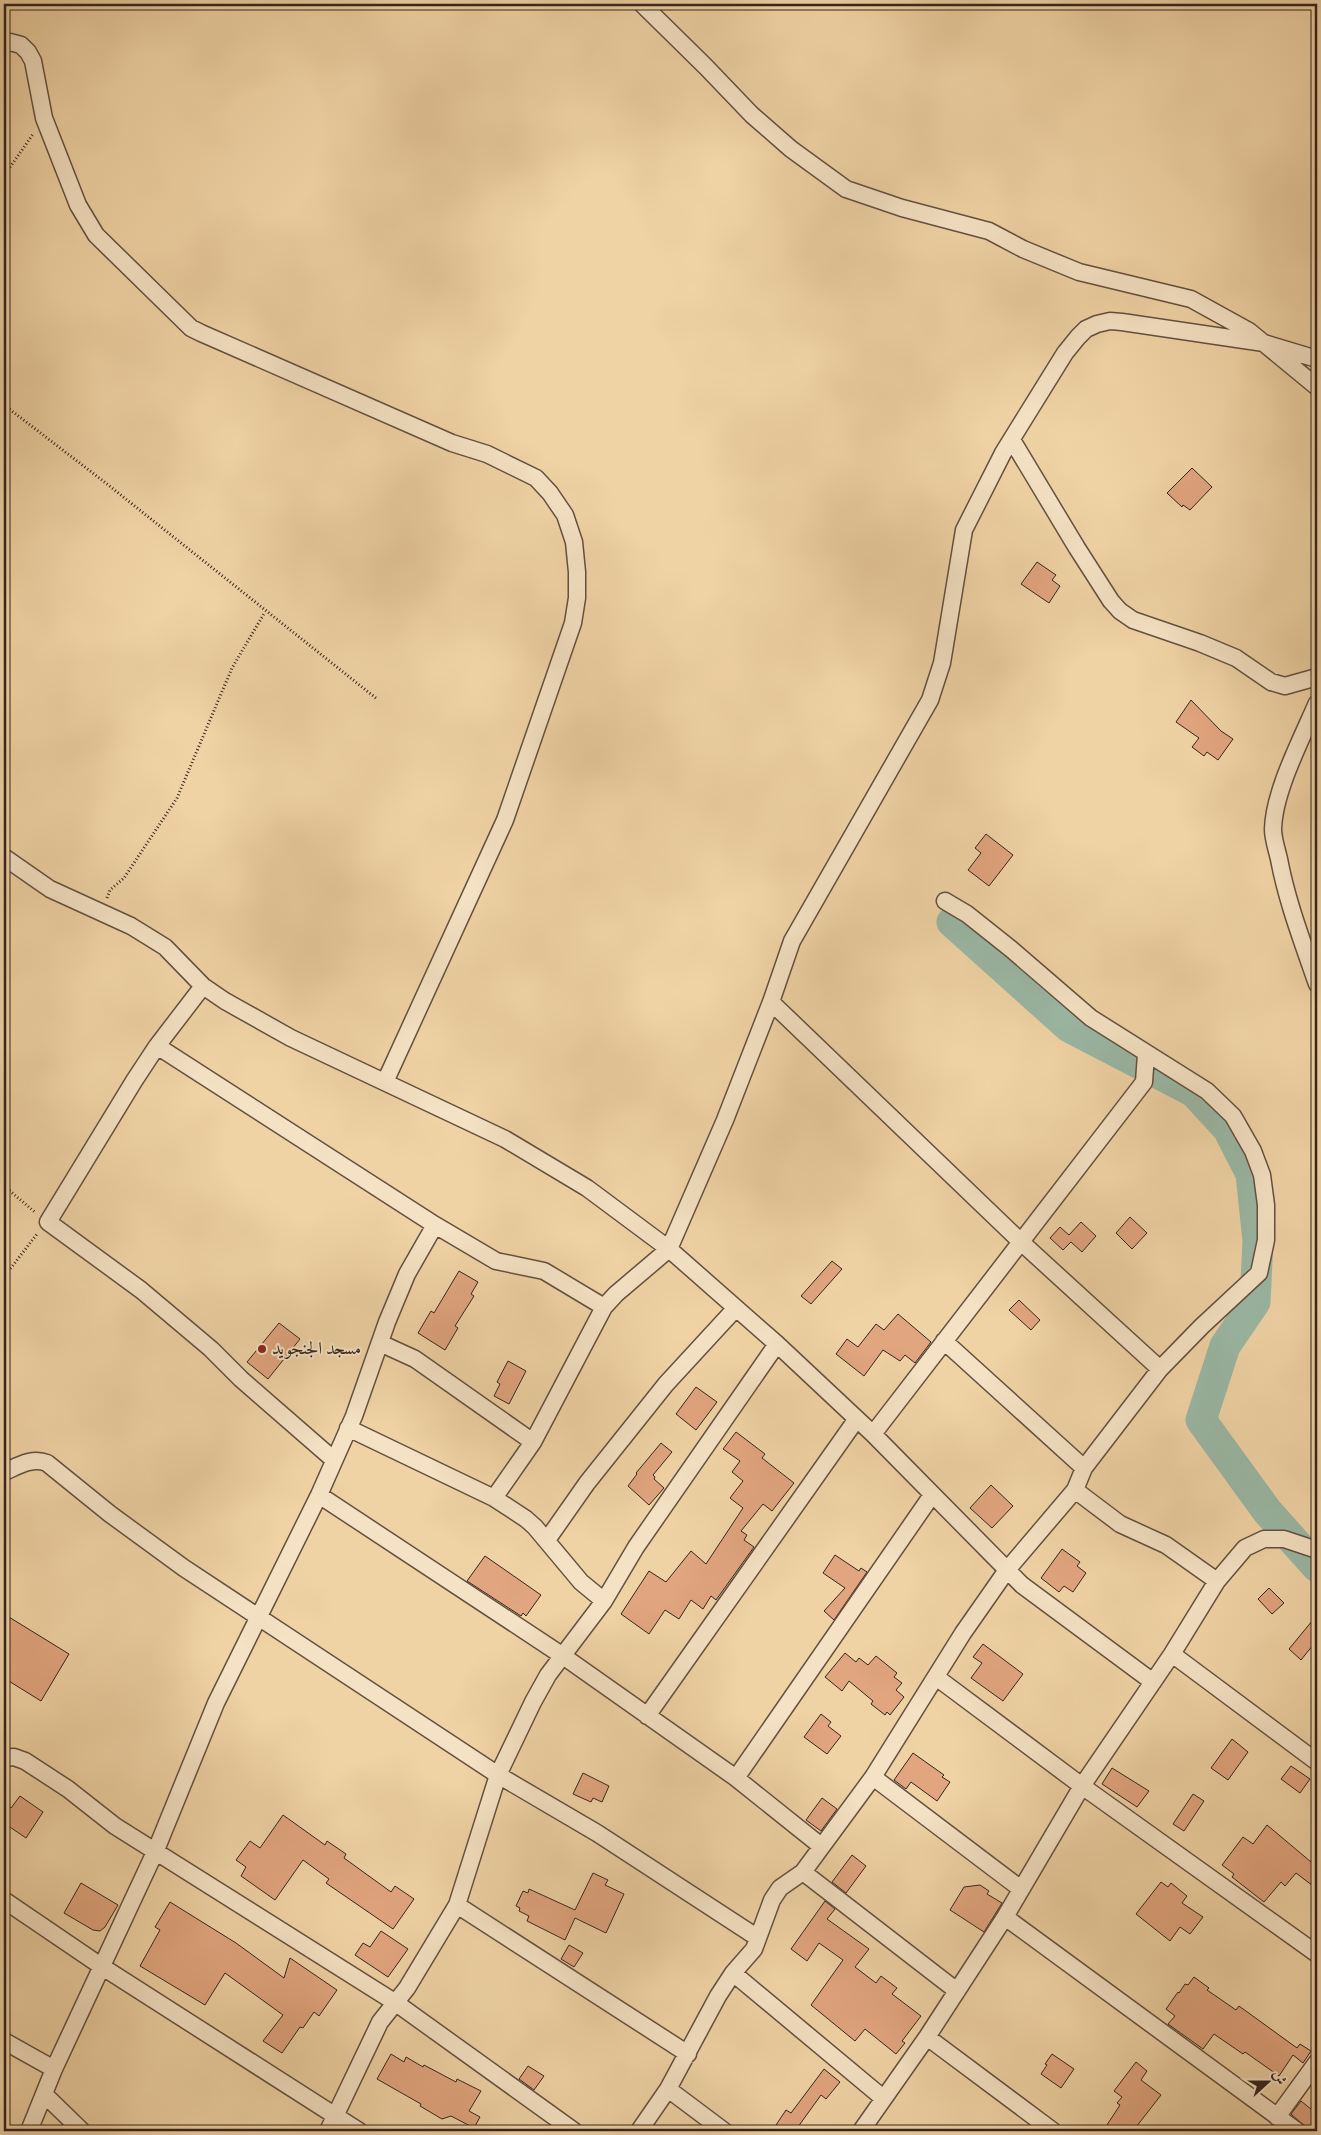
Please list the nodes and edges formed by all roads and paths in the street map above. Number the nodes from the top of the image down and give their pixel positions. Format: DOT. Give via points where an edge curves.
graph roads {
  1 [pos="642,4"];
  2 [pos="4,43"];
  3 [pos="44,118"];
  4 [pos="4,176"];
  5 [pos="1264,343"];
  6 [pos="1317,358"];
  7 [pos="1317,387"];
  8 [pos="4,405"];
  9 [pos="1012,440"];
  10 [pos="265,612"];
  11 [pos="1317,677"];
  12 [pos="377,699"];
  13 [pos="1317,703"];
  14 [pos="4,857"];
  15 [pos="945,901"];
  16 [pos="102,912"];
  17 [pos="1317,984"];
  18 [pos="203,986"];
  19 [pos="771,1002"];
  20 [pos="157,1046"];
  21 [pos="1146,1054"];
  22 [pos="385,1082"];
  23 [pos="4,1186"];
  24 [pos="48,1222"];
  25 [pos="435,1225"];
  26 [pos="1021,1242"];
  27 [pos="669,1249"];
  28 [pos="4,1277"];
  29 [pos="604,1307"];
  30 [pos="736,1308"];
  31 [pos="944,1341"];
  32 [pos="380,1343"];
  33 [pos="777,1344"];
  34 [pos="1160,1369"];
  35 [pos="856,1420"];
  36 [pos="348,1428"];
  37 [pos="872,1434"];
  38 [pos="533,1442"];
  39 [pos="334,1460"];
  40 [pos="1084,1468"];
  41 [pos="4,1472"];
  42 [pos="1075,1490"];
  43 [pos="319,1495"];
  44 [pos="932,1495"];
  45 [pos="494,1498"];
  46 [pos="547,1540"];
  47 [pos="1317,1550"];
  48 [pos="1007,1570"];
  49 [pos="1217,1581"];
  50 [pos="604,1601"];
  51 [pos="259,1617"];
  52 [pos="1172,1654"];
  53 [pos="563,1656"];
  54 [pos="936,1677"];
  55 [pos="1153,1682"];
  56 [pos="647,1716"];
  57 [pos="4,1758"];
  58 [pos="1317,1762"];
  59 [pos="498,1775"];
  60 [pos="873,1777"];
  61 [pos="736,1778"];
  62 [pos="1082,1786"];
  63 [pos="821,1846"];
  64 [pos="156,1850"];
  65 [pos="803,1872"];
  66 [pos="1021,1889"];
  67 [pos="4,1900"];
  68 [pos="457,1905"];
  69 [pos="1005,1917"];
  70 [pos="758,1938"];
  71 [pos="1317,1954"];
  72 [pos="101,1966"];
  73 [pos="733,1974"];
  74 [pos="957,1991"];
  75 [pos="396,2003"];
  76 [pos="927,2037"];
  77 [pos="4,2041"];
  78 [pos="688,2054"];
  79 [pos="1317,2062"];
  80 [pos="54,2069"];
  81 [pos="668,2089"];
  82 [pos="45,2095"];
  83 [pos="883,2098"];
  84 [pos="335,2114"];
  85 [pos="1277,2117"];
  86 [pos="1032,2125"];
  87 [pos="29,2131"];
  88 [pos="82,2131"];
  89 [pos="328,2131"];
  90 [pos="359,2131"];
  91 [pos="574,2131"];
  92 [pos="639,2131"];
  93 [pos="724,2131"];
  94 [pos="861,2131"];
  95 [pos="1053,2131"];
  96 [pos="1297,2131"];
  1 -- 5 [label="street" via="752,115 791,149 846,189 989,231 1079,272 1191,299 1230,319"];
  2 -- 3 [label="street" via="21,45 33,61"];
  3 -- 4 [label="path"];
  3 -- 22 [label="street" via="78,205 96,235 191,328 536,478 565,515 574,542 578,572 573,623 505,820"];
  5 -- 6 [label="street"];
  5 -- 7 [label="street"];
  5 -- 9 [label="street" via="1122,322 1097,324 1086,329 1065,353"];
  8 -- 10 [label="path"];
  9 -- 11 [label="street" via="1077,548 1120,611 1132,620 1236,658 1271,682 1285,686"];
  9 -- 19 [label="street" via="1002,453 964,530 942,663 930,700 792,941"];
  10 -- 12 [label="path"];
  10 -- 16 [label="path" via="232,668 177,798 124,878 110,890"];
  13 -- 17 [label="street" via="1282,787 1273,830 1289,900"];
  14 -- 16 [label="street" via="50,889"];
  15 -- 21 [label="street" via="1011,949 1091,1018"];
  16 -- 18 [label="street" via="165,947"];
  18 -- 20 [label="street"];
  18 -- 22 [label="street" via="291,1038"];
  19 -- 26 [label="street"];
  19 -- 27 [label="street"];
  20 -- 24 [label="street"];
  20 -- 25 [label="street"];
  21 -- 26 [label="street" via="1144,1082"];
  21 -- 34 [label="street" via="1207,1091 1233,1116 1262,1175 1266,1205 1266,1240 1259,1273"];
  22 -- 27 [label="street" via="505,1139 587,1188"];
  23 -- 24 [label="path"];
  24 -- 28 [label="path" via="31,1239"];
  24 -- 39 [label="street" via="142,1290"];
  25 -- 29 [label="street" via="496,1261 544,1271"];
  25 -- 32 [label="street" via="410,1269"];
  26 -- 31 [label="street"];
  26 -- 34 [label="street"];
  27 -- 29 [label="street"];
  27 -- 30 [label="street"];
  29 -- 38 [label="street"];
  30 -- 33 [label="street"];
  30 -- 46 [label="street" via="666,1384 587,1482"];
  31 -- 37 [label="street"];
  31 -- 40 [label="street"];
  32 -- 36 [label="street"];
  32 -- 38 [label="street" via="415,1359"];
  33 -- 35 [label="street"];
  33 -- 50 [label="street" via="636,1547"];
  34 -- 40 [label="street"];
  35 -- 37 [label="street"];
  35 -- 56 [label="street"];
  36 -- 39 [label="street"];
  36 -- 45 [label="street"];
  37 -- 44 [label="street"];
  38 -- 45 [label="street"];
  39 -- 43 [label="street"];
  40 -- 42 [label="street"];
  41 -- 51 [label="street" via="33,1460 47,1463 184,1568"];
  42 -- 48 [label="street"];
  42 -- 49 [label="street" via="1120,1524 1166,1545"];
  43 -- 51 [label="street"];
  43 -- 53 [label="street"];
  44 -- 48 [label="street"];
  44 -- 61 [label="street"];
  45 -- 46 [label="street" via="526,1519"];
  46 -- 50 [label="street" via="565,1566"];
  47 -- 49 [label="street" via="1284,1539 1264,1539 1245,1548"];
  48 -- 54 [label="street"];
  48 -- 55 [label="street" via="1038,1599"];
  49 -- 52 [label="street"];
  50 -- 53 [label="street"];
  51 -- 59 [label="street"];
  51 -- 64 [label="street" via="216,1703"];
  52 -- 55 [label="street"];
  52 -- 58 [label="street"];
  53 -- 56 [label="street"];
  53 -- 59 [label="street" via="532,1702"];
  54 -- 60 [label="street"];
  54 -- 62 [label="street"];
  55 -- 62 [label="street"];
  56 -- 61 [label="street"];
  57 -- 64 [label="street" via="24,1761 68,1789 115,1826"];
  59 -- 68 [label="street"];
  59 -- 70 [label="street" via="597,1833"];
  60 -- 63 [label="street"];
  60 -- 66 [label="street"];
  61 -- 63 [label="street"];
  62 -- 66 [label="street"];
  62 -- 71 [label="street"];
  63 -- 65 [label="street"];
  64 -- 72 [label="street"];
  64 -- 75 [label="street"];
  65 -- 70 [label="street" via="780,1888"];
  65 -- 74 [label="street"];
  66 -- 69 [label="street"];
  67 -- 72 [label="street"];
  68 -- 75 [label="street"];
  68 -- 78 [label="street"];
  69 -- 74 [label="street"];
  69 -- 85 [label="street"];
  70 -- 73 [label="street" via="754,1949"];
  72 -- 80 [label="street"];
  72 -- 84 [label="street"];
  73 -- 78 [label="street"];
  73 -- 83 [label="street"];
  74 -- 76 [label="street"];
  75 -- 84 [label="street" via="380,2022"];
  75 -- 91 [label="street"];
  76 -- 83 [label="street"];
  76 -- 86 [label="street"];
  77 -- 80 [label="street"];
  78 -- 81 [label="street"];
  79 -- 85 [label="street"];
  80 -- 82 [label="street"];
  81 -- 92 [label="street"];
  81 -- 93 [label="street"];
  82 -- 87 [label="street"];
  82 -- 88 [label="street"];
  83 -- 94 [label="street"];
  84 -- 89 [label="street"];
  84 -- 90 [label="street"];
  85 -- 96 [label="street"];
  86 -- 95 [label="street"];
}
